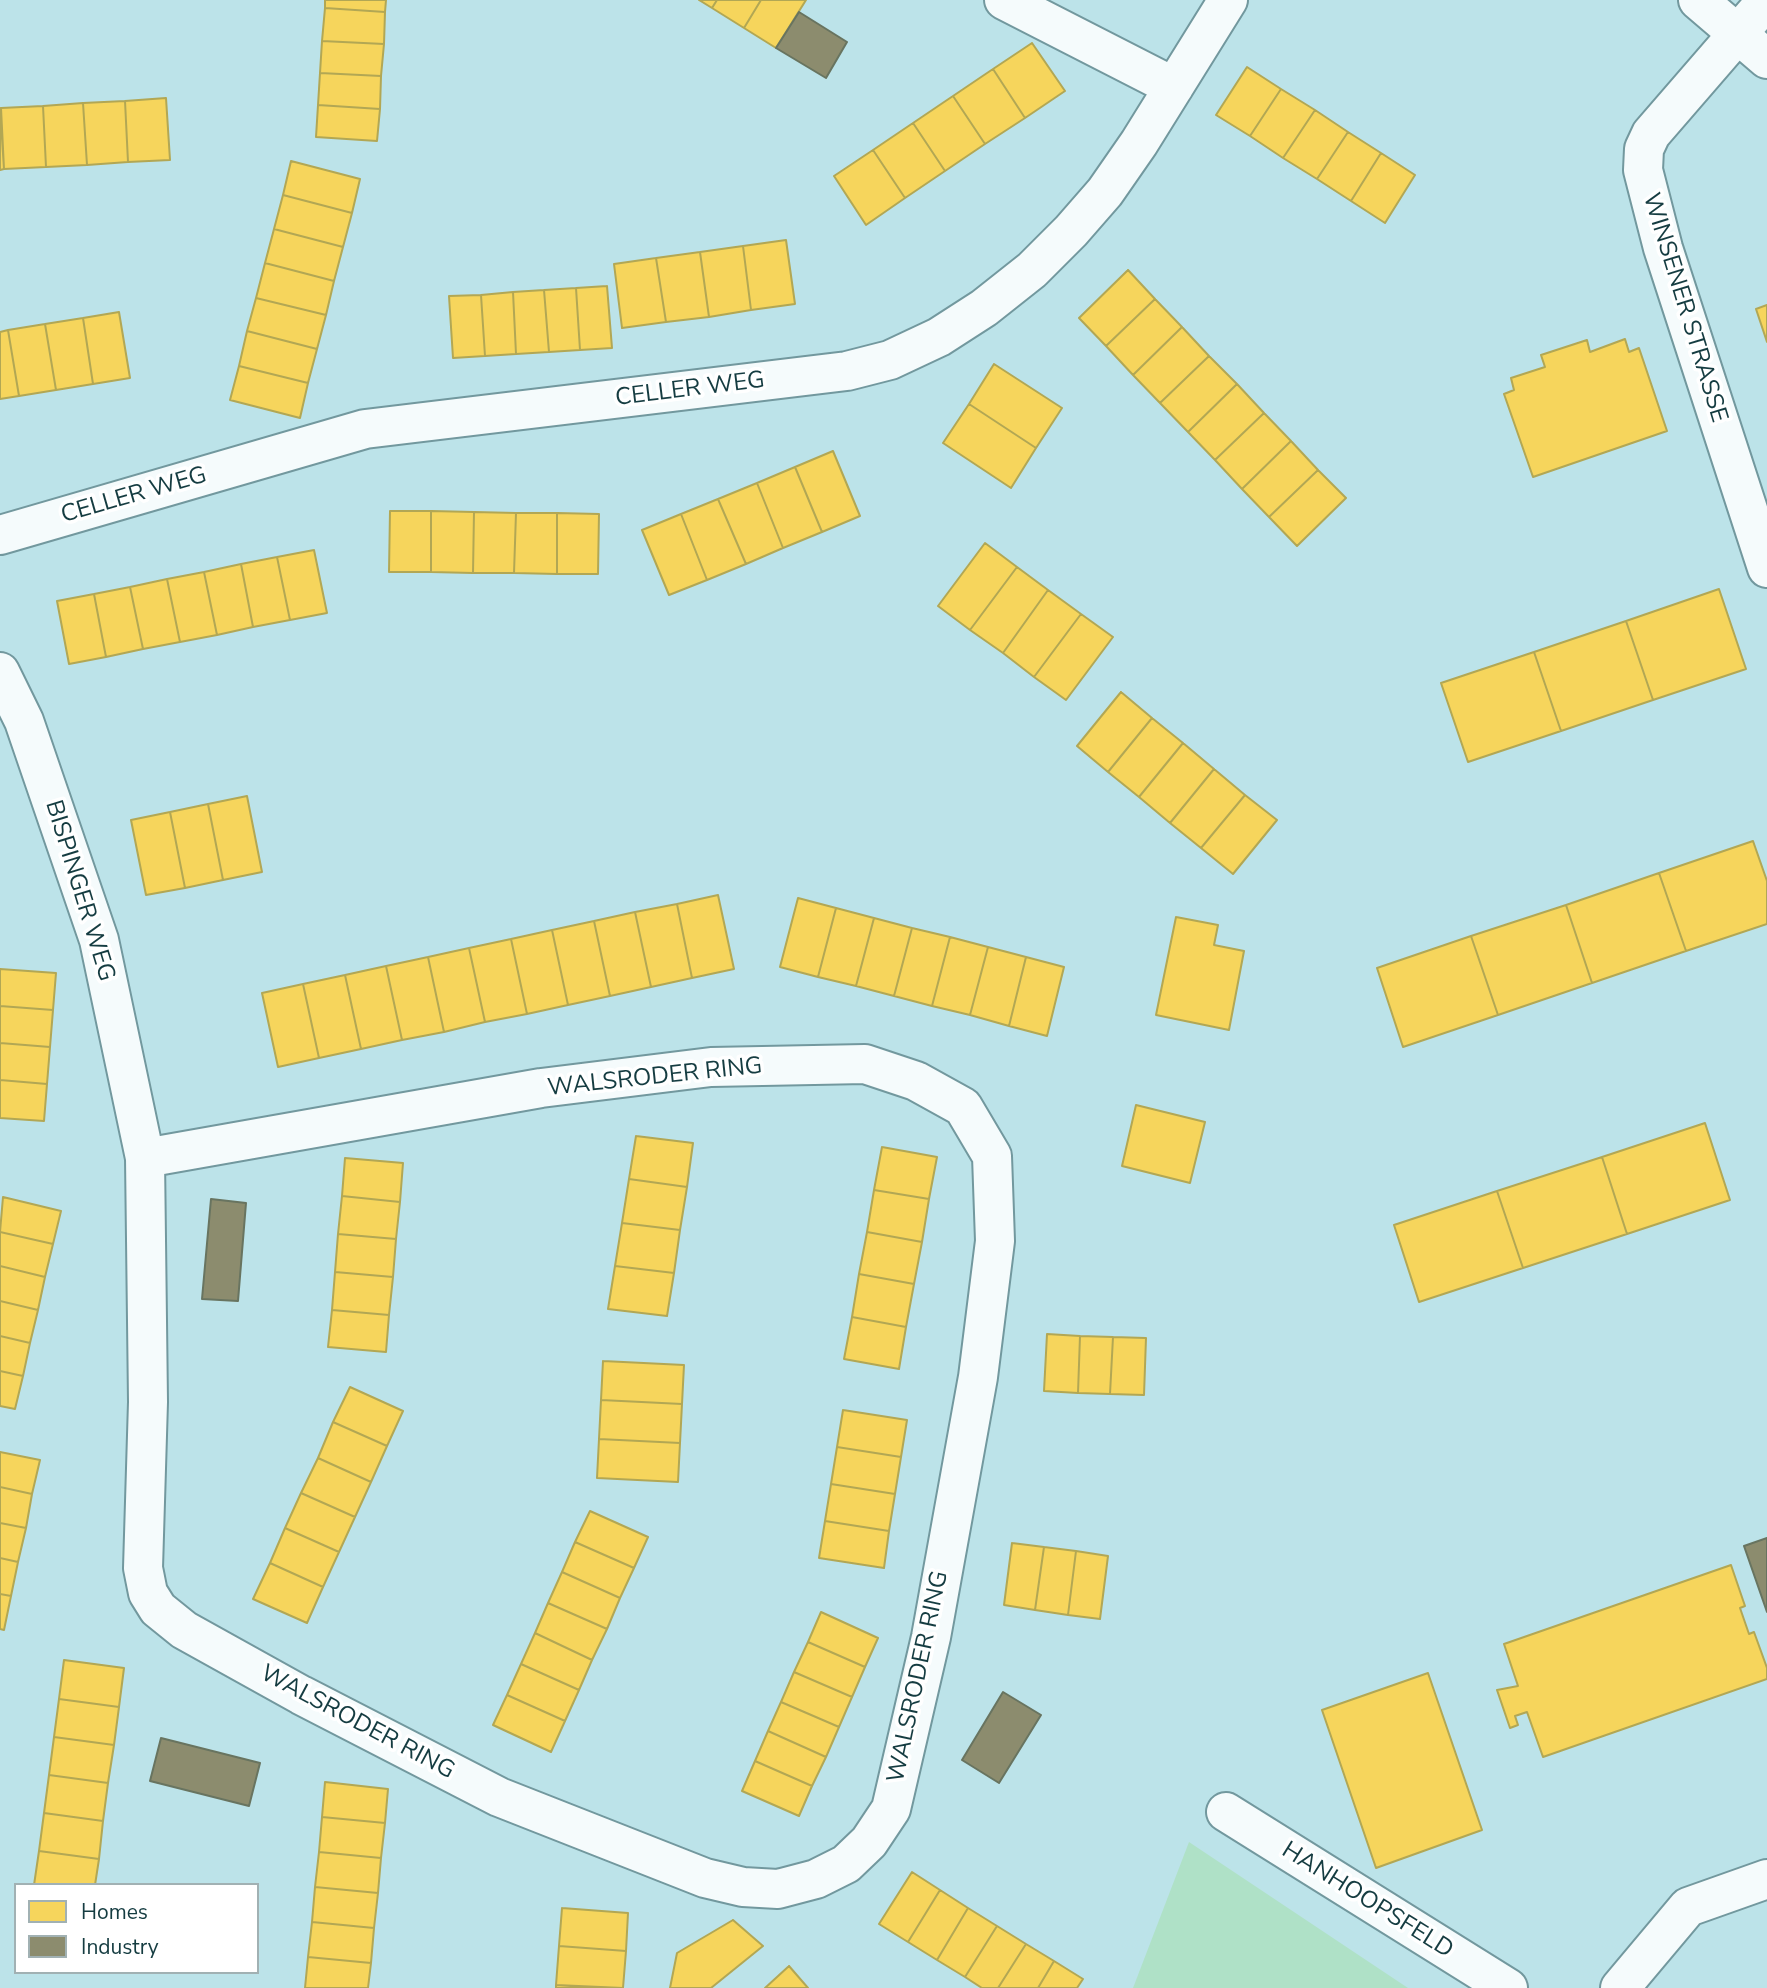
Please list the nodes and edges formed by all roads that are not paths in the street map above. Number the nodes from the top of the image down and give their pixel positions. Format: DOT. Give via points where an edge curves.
graph roads {
  1 [pos="1004,0"];
  2 [pos="1228,0"];
  3 [pos="1699,0"];
  4 [pos="1767,0"];
  5 [pos="1739,17"];
  6 [pos="1767,59"];
  7 [pos="1174,86"];
  8 [pos="0,535"];
  9 [pos="1767,568"];
  10 [pos="0,672"];
  11 [pos="145,1158"];
  12 [pos="1226,1812"];
  13 [pos="1767,1879"];
  14 [pos="1508,1988"];
  15 [pos="1620,1988"];
  1 -- 7 [label="street"];
  2 -- 7 [label="street, CELLER WEG"];
  3 -- 5 [label="street"];
  4 -- 5 [label="street, WINSENER STRASSE"];
  5 -- 6 [label="street"];
  5 -- 9 [label="street, WINSENER STRASSE" via="1651,134 1644,149 1643,170 1663,248"];
  7 -- 8 [label="street, CELLER WEG" via="1105,192 1032,270 939,337 890,360 847,372 365,429"];
  10 -- 11 [label="street, BISPINGER WEG" via="24,722 99,940"];
  11 -- 11 [label="street, WALSRODER RING" via="148,1402 143,1568 148,1593 158,1609 184,1630 301,1695 499,1797 705,1878 778,1889 816,1879 846,1864 869,1842 891,1809 931,1637 978,1377 995,1241 992,1156 962,1107 916,1081 865,1064 711,1067 541,1088"];
  12 -- 14 [label="street, HANHOOPSFELD"];
  13 -- 15 [label="street" via="1688,1907"];
}
